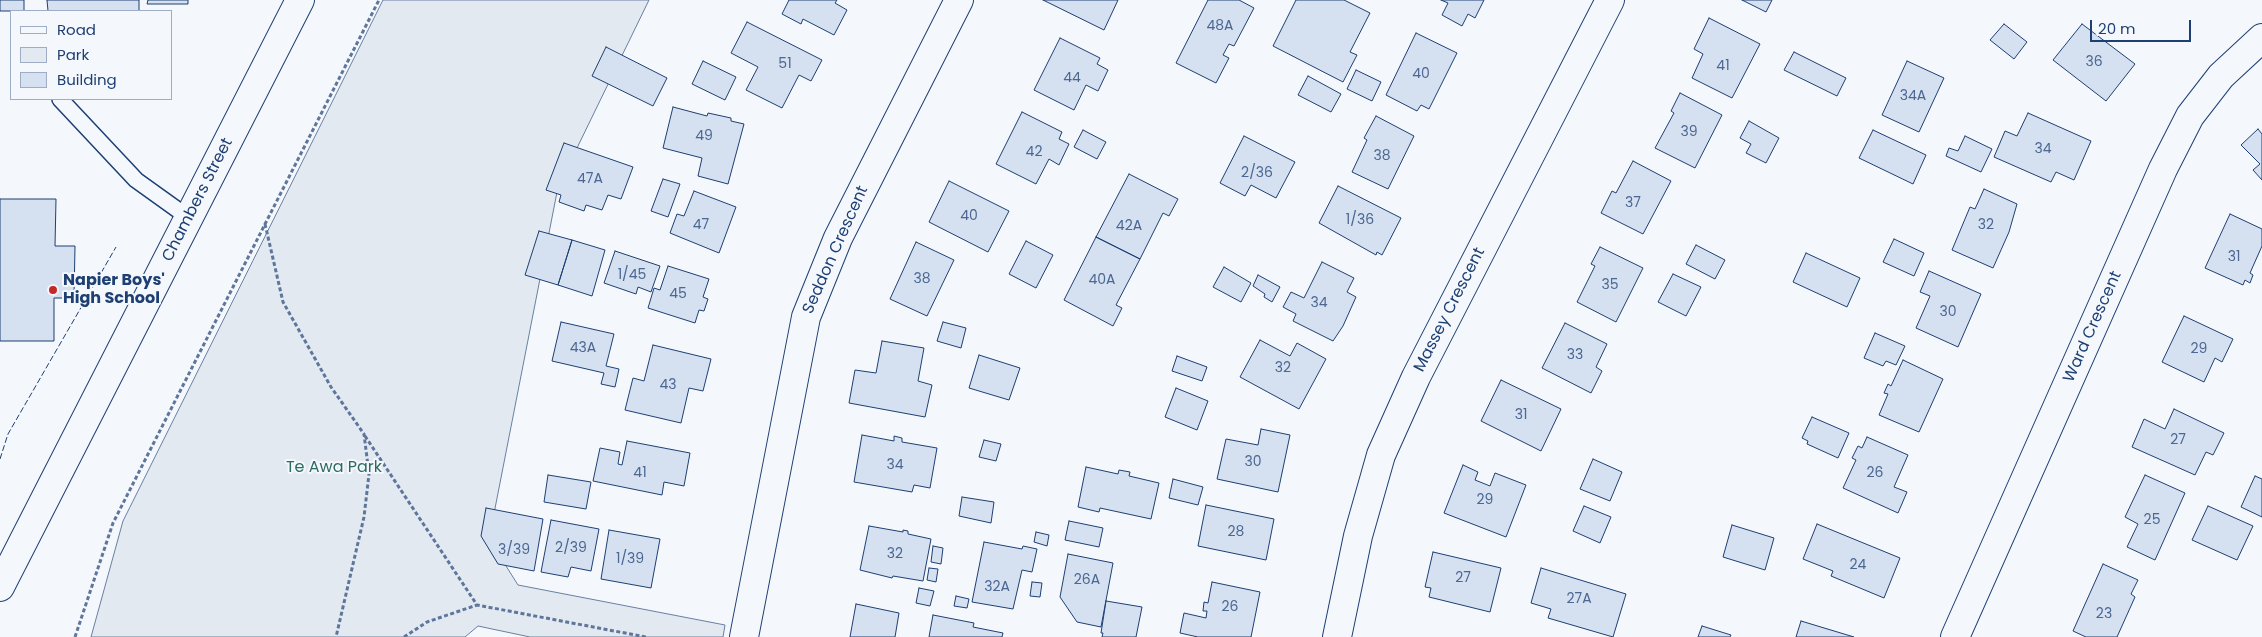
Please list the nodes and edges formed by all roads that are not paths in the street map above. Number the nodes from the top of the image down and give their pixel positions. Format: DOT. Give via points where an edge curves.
graph roads {
  1 [pos="300,0"];
  2 [pos="959,0"];
  3 [pos="1610,0"];
  4 [pos="2262,38"];
  5 [pos="61,100"];
  6 [pos="189,218"];
  7 [pos="0,588"];
  8 [pos="744,637"];
  9 [pos="1337,637"];
  10 [pos="1955,637"];
  1 -- 6 [label="street, Chambers Street"];
  2 -- 8 [label="street, Seddon Crescent" via="838,238 806,317"];
  3 -- 9 [label="street, Massey Crescent" via="1416,377 1381,455 1358,536"];
  4 -- 10 [label="street, Ward Crescent" via="2221,76 2190,116 2159,178"];
  5 -- 6 [label="lane" via="136,180"];
  6 -- 7 [label="street, Chambers Street"];
}
